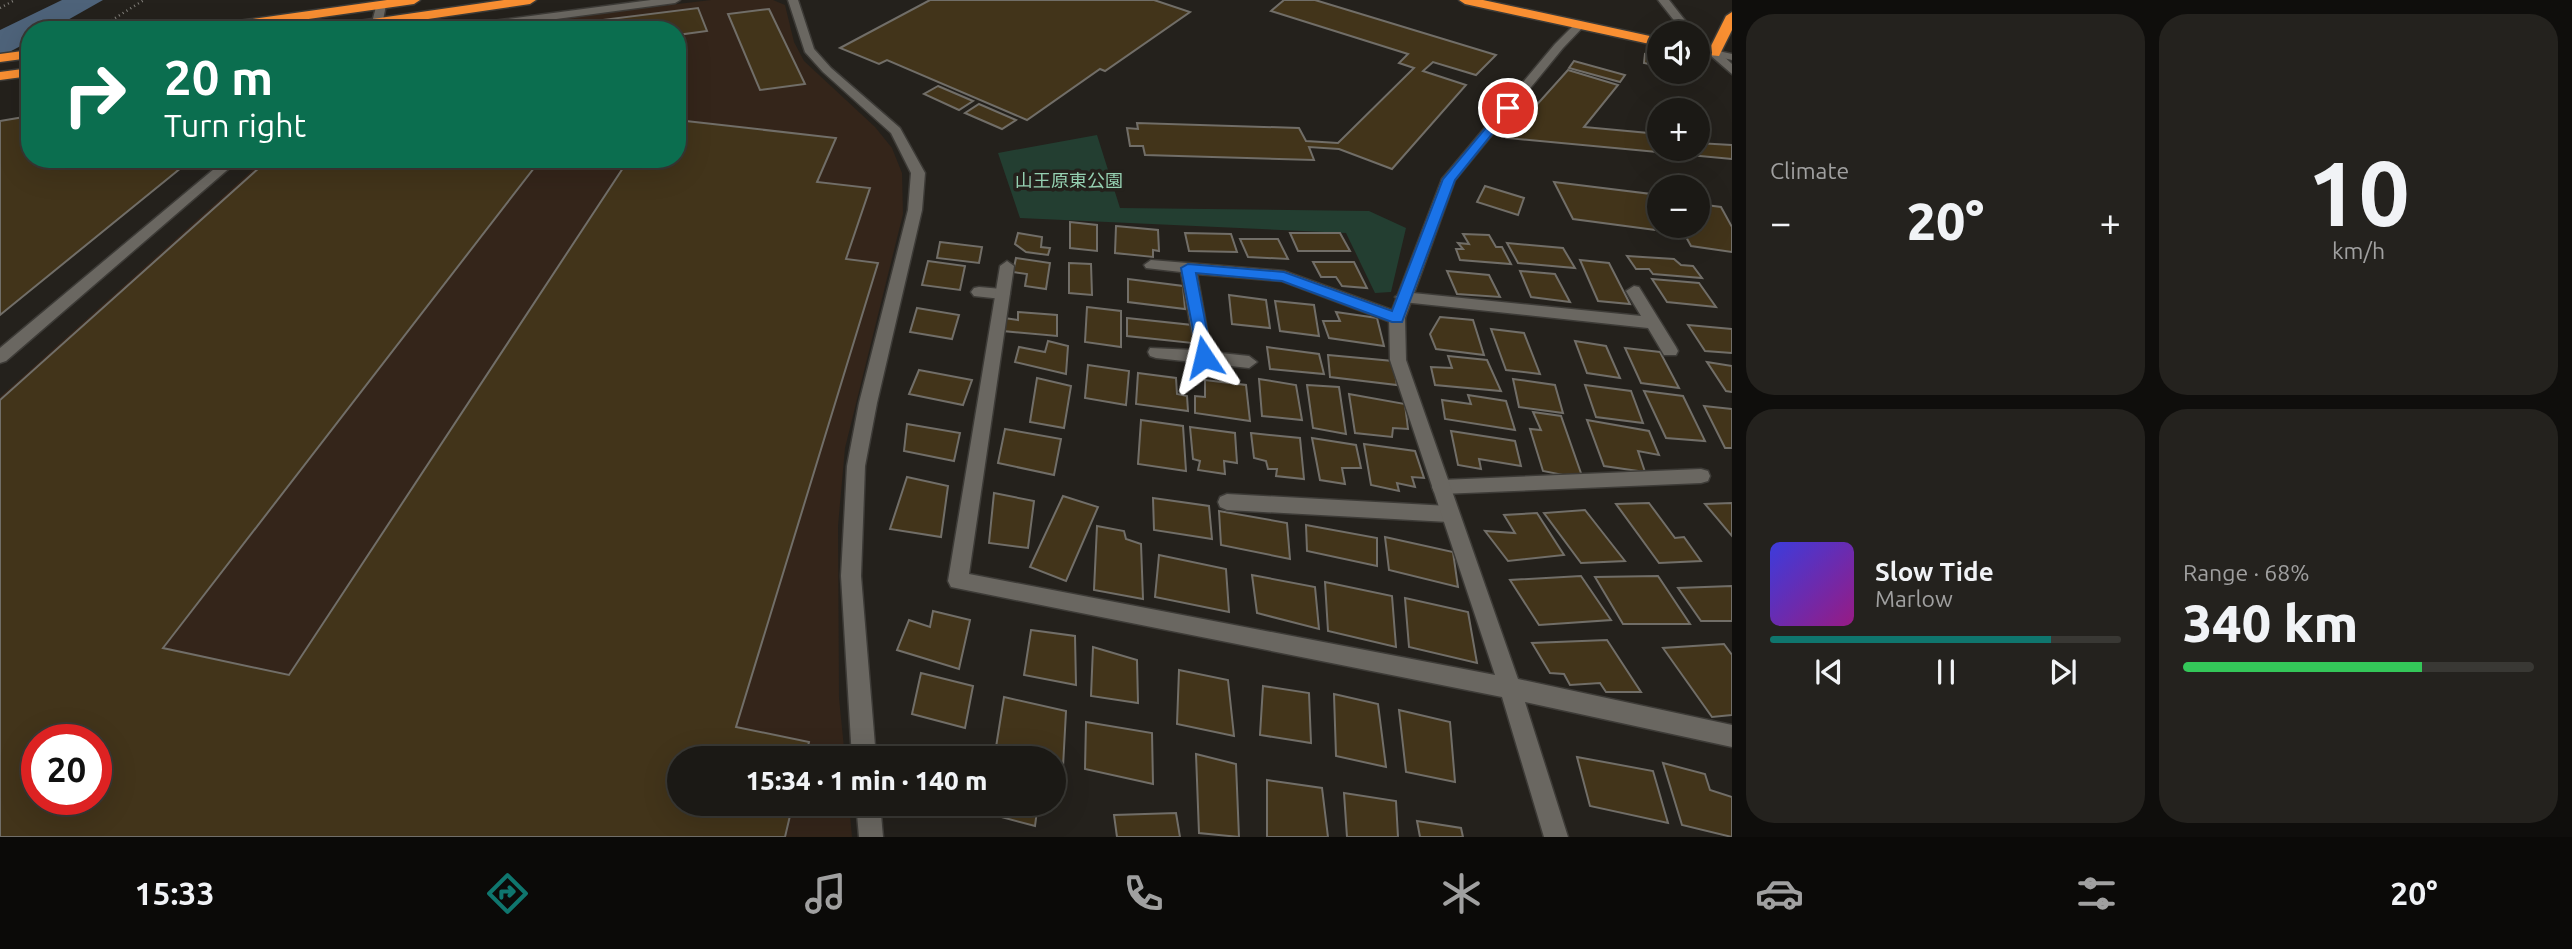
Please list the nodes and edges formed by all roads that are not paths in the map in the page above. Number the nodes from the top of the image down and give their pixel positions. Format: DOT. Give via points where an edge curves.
graph roads {
  1 [pos="414,0"];
  2 [pos="530,0"];
  3 [pos="675,0"];
  4 [pos="793,0"];
  5 [pos="1465,0"];
  6 [pos="1663,0"];
  7 [pos="382,2"];
  8 [pos="1732,16"];
  9 [pos="260,21"];
  10 [pos="378,21"];
  11 [pos="406,21"];
  12 [pos="515,21"];
  13 [pos="1680,21"];
  14 [pos="1580,25"];
  15 [pos="1647,39"];
  16 [pos="1710,50"];
  17 [pos="1710,52"];
  18 [pos="1714,53"];
  19 [pos="21,55"];
  20 [pos="1732,57"];
  21 [pos="0,58"];
  22 [pos="1732,70"];
  23 [pos="21,73"];
  24 [pos="3,76"];
  25 [pos="223,168"];
  26 [pos="1151,265"];
  27 [pos="1007,266"];
  28 [pos="1188,268"];
  29 [pos="1634,291"];
  30 [pos="979,292"];
  31 [pos="1002,294"];
  32 [pos="1403,297"];
  33 [pos="1397,318"];
  34 [pos="1653,323"];
  35 [pos="1670,351"];
  36 [pos="1156,352"];
  37 [pos="0,357"];
  38 [pos="1204,357"];
  39 [pos="1249,362"];
  40 [pos="1702,476"];
  41 [pos="1441,487"];
  42 [pos="1227,502"];
  43 [pos="1449,514"];
  44 [pos="1510,688"];
  45 [pos="1732,736"];
  46 [pos="863,746"];
  47 [pos="869,816"];
  48 [pos="871,837"];
  49 [pos="1556,837"];
  1 -- 7 [label="highway"];
  2 -- 11 [label="highway"];
  3 -- 12 [label="street"];
  4 -- 46 [label="street" via="808,50 896,131 918,173 915,210 856,466 850,576"];
  5 -- 14 [label="highway"];
  6 -- 13 [label="street"];
  7 -- 9 [label="highway"];
  7 -- 10 [label="street"];
  8 -- 18 [label="highway"];
  14 -- 15 [label="highway"];
  14 -- 32 [label="street" via="1449,179"];
  16 -- 18 [label="street"];
  17 -- 18 [label="highway"];
  18 -- 20 [label="street"];
  18 -- 22 [label="street"];
  19 -- 21 [label="highway"];
  23 -- 24 [label="highway"];
  25 -- 37 [label="street"];
  26 -- 28 [label="street"];
  27 -- 31 [label="street"];
  28 -- 33 [label="street" via="1284,276"];
  28 -- 38 [label="street"];
  29 -- 34 [label="street"];
  30 -- 31 [label="street"];
  31 -- 44 [label="street" via="958,580"];
  32 -- 33 [label="street"];
  32 -- 34 [label="street"];
  33 -- 41 [label="street" via="1398,360"];
  34 -- 35 [label="street"];
  36 -- 38 [label="street"];
  38 -- 39 [label="street"];
  40 -- 41 [label="street"];
  41 -- 43 [label="street"];
  42 -- 43 [label="street"];
  43 -- 44 [label="street"];
  44 -- 45 [label="street"];
  44 -- 49 [label="street"];
  47 -- 48 [label="street"];
}
